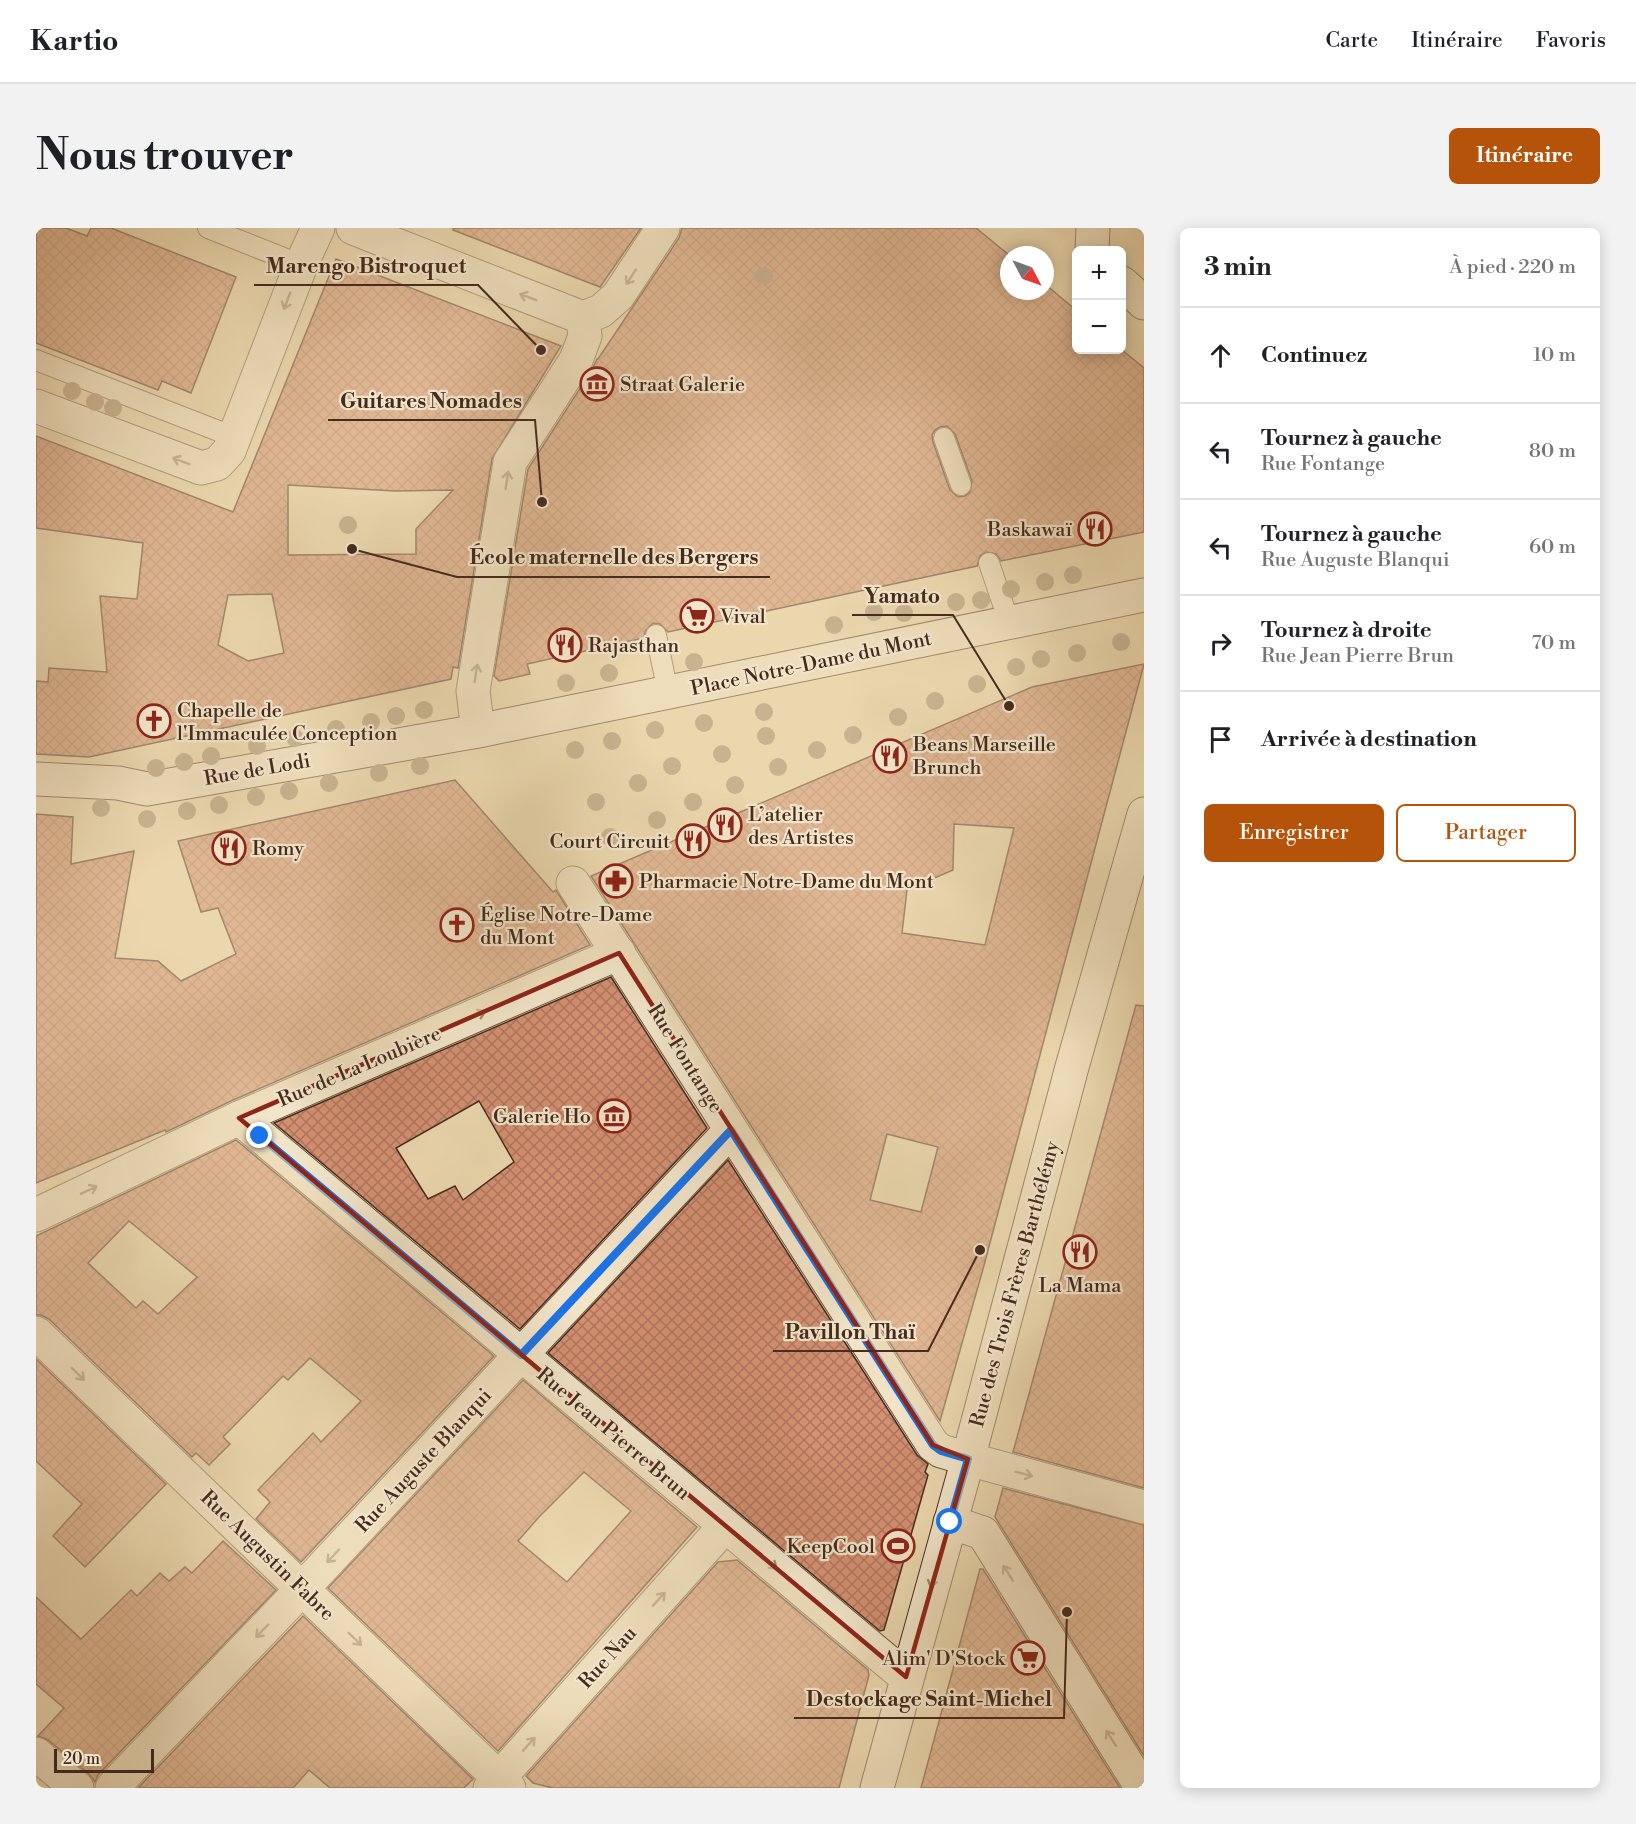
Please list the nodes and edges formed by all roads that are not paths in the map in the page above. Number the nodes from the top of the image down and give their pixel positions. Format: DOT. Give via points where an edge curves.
graph roads {
  1 [pos="208,228"];
  2 [pos="318,228"];
  3 [pos="353,228"];
  4 [pos="663,228"];
  5 [pos="1093,228"];
  6 [pos="1092,246"];
  7 [pos="302,265"];
  8 [pos="1126,287"];
  9 [pos="1144,303"];
  10 [pos="582,318"];
  11 [pos="36,360"];
  12 [pos="36,406"];
  13 [pos="234,437"];
  14 [pos="944,438"];
  15 [pos="961,485"];
  16 [pos="988,563"];
  17 [pos="1144,595"];
  18 [pos="1009,622"];
  19 [pos="656,635"];
  20 [pos="668,692"];
  21 [pos="478,731"];
  22 [pos="36,779"];
  23 [pos="1143,819"];
  24 [pos="573,883"];
  25 [pos="619,953"];
  26 [pos="239,1118"];
  27 [pos="731,1130"];
  28 [pos="36,1215"];
  29 [pos="36,1333"];
  30 [pos="521,1355"];
  31 [pos="968,1459"];
  32 [pos="1144,1507"];
  33 [pos="950,1522"];
  34 [pos="725,1526"];
  35 [pos="303,1588"];
  36 [pos="906,1677"];
  37 [pos="36,1754"];
  38 [pos="499,1785"];
  39 [pos="77,1788"];
  40 [pos="112,1788"];
  41 [pos="877,1788"];
  42 [pos="1142,1788"];
  1 -- 7 [label="lane"];
  2 -- 7 [label="street"];
  10 -- 3 [label="street, one-way"];
  4 -- 10 [label="street, one-way" via="618,296 601,311"];
  5 -- 6 [label="street"];
  7 -- 13 [label="street, one-way"];
  8 -- 9 [label="street"];
  21 -- 10 [label="street, one-way" via="473,691 510,462 576,360 585,336"];
  11 -- 13 [label="lane"];
  13 -- 12 [label="street, one-way" via="229,451 217,464 201,468"];
  14 -- 15 [label="lane"];
  16 -- 18 [label="lane"];
  17 -- 18 [label="street, Place Notre-Dame du Mont"];
  18 -- 20 [label="street, Place Notre-Dame du Mont"];
  19 -- 20 [label="lane"];
  20 -- 21 [label="street, Place Notre-Dame du Mont"];
  21 -- 22 [label="street, Rue de Lodi" via="147,789 118,783"];
  23 -- 31 [label="street, Rue des Trois Frères Barthélémy" via="1072,1067"];
  24 -- 25 [label="street, Rue Fontange"];
  26 -- 25 [label="street, Rue de La Loubière, one-way"];
  25 -- 27 [label="street, Rue Fontange"];
  28 -- 26 [label="street, Rue de La Loubière, one-way"];
  26 -- 30 [label="street, Rue Jean Pierre Brun"];
  27 -- 30 [label="street, Rue Auguste Blanqui"];
  27 -- 31 [label="street, Rue Fontange" via="933,1445"];
  29 -- 35 [label="street, Rue Augustin Fabre, one-way"];
  30 -- 34 [label="street, Rue Jean Pierre Brun"];
  30 -- 35 [label="street, Rue Auguste Blanqui, one-way"];
  31 -- 32 [label="street, Rue Fontange, one-way"];
  31 -- 33 [label="street, Rue des Trois Frères Barthélémy"];
  33 -- 36 [label="street, Rue des Trois Frères Barthélémy, one-way"];
  42 -- 33 [label="street, one-way" via="983,1533"];
  34 -- 36 [label="street, Rue Jean Pierre Brun, one-way"];
  38 -- 34 [label="street, Rue Nau, one-way"];
  35 -- 38 [label="street, Rue Augustin Fabre, one-way"];
  35 -- 40 [label="street, Rue Auguste Blanqui, one-way"];
  36 -- 41 [label="street, Rue des Trois Frères Barthélémy"];
  37 -- 39 [label="street"];
}
